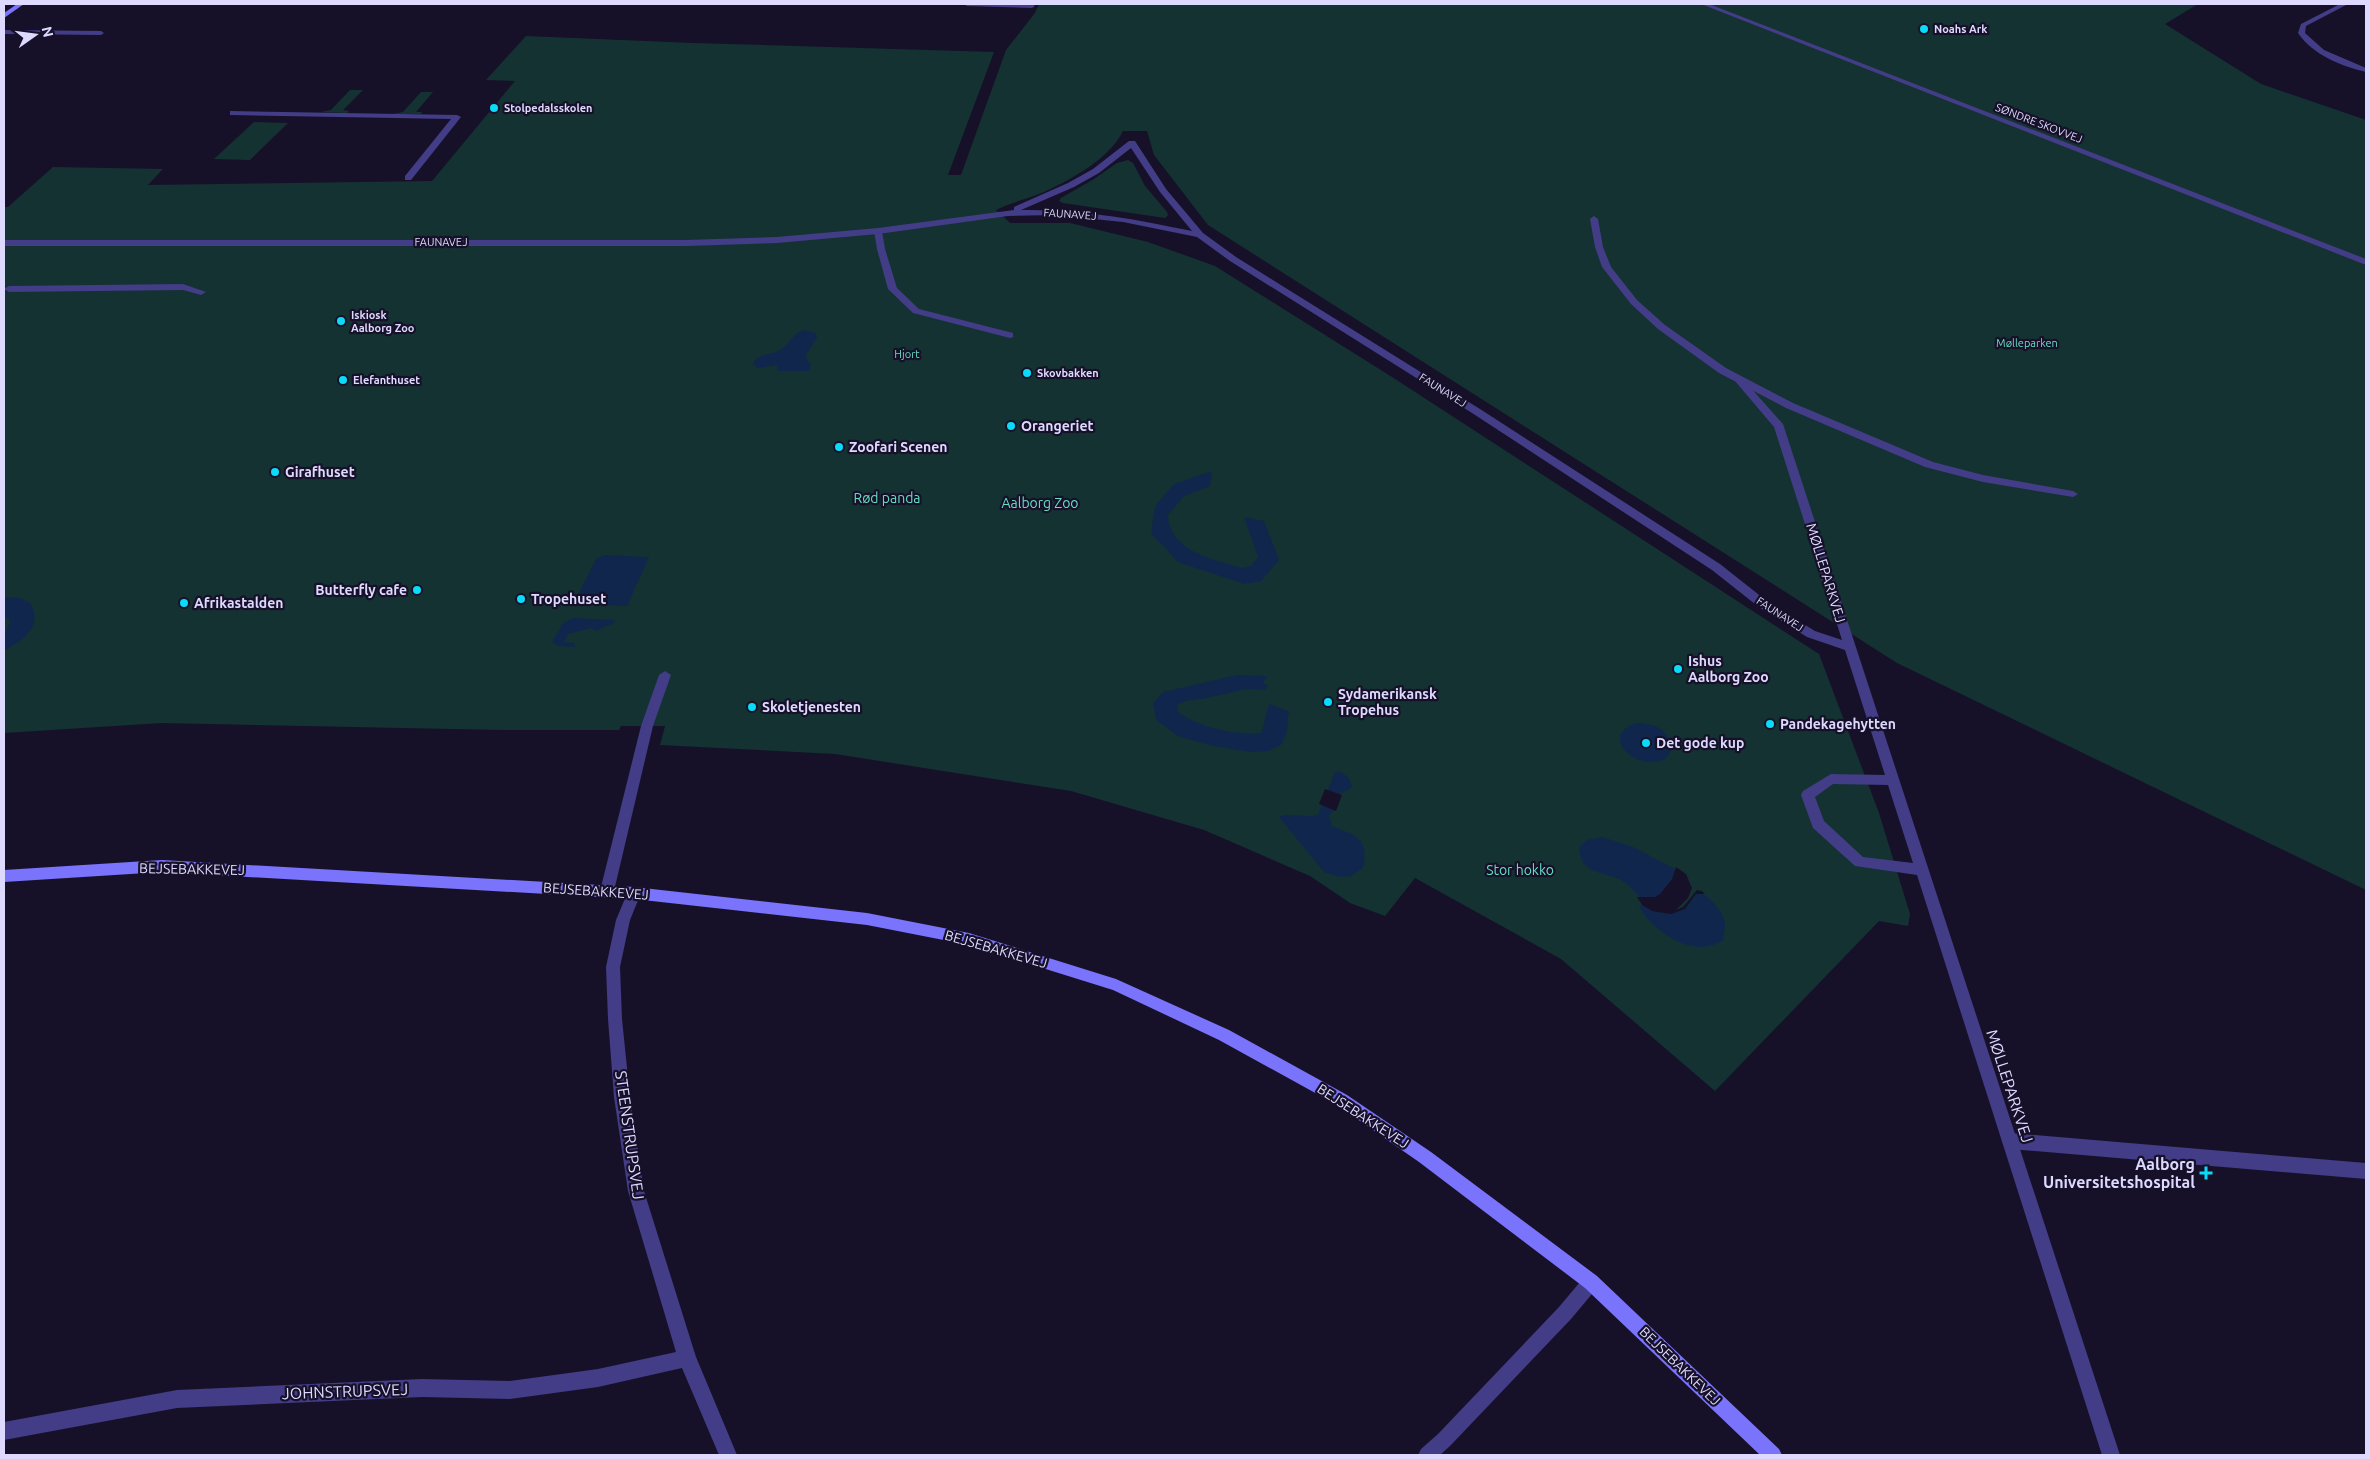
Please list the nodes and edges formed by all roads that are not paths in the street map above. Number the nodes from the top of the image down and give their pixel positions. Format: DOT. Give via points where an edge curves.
graph roads {
  1 [pos="21,4"];
  2 [pos="967,4"];
  3 [pos="1704,4"];
  4 [pos="2345,4"];
  5 [pos="1032,6"];
  6 [pos="4,16"];
  7 [pos="4,32"];
  8 [pos="101,33"];
  9 [pos="2366,70"];
  10 [pos="233,113"];
  11 [pos="408,178"];
  12 [pos="1008,213"];
  13 [pos="1594,219"];
  14 [pos="878,231"];
  15 [pos="1200,235"];
  16 [pos="4,243"];
  17 [pos="2366,262"];
  18 [pos="9,289"];
  19 [pos="201,292"];
  20 [pos="1010,335"];
  21 [pos="1738,379"];
  22 [pos="2073,494"];
  23 [pos="1849,647"];
  24 [pos="664,675"];
  25 [pos="1892,780"];
  26 [pos="1921,870"];
  27 [pos="4,876"];
  28 [pos="606,891"];
  29 [pos="634,893"];
  30 [pos="2010,1141"];
  31 [pos="2366,1171"];
  32 [pos="1591,1282"];
  33 [pos="687,1358"];
  34 [pos="4,1431"];
  35 [pos="728,1455"];
  36 [pos="1427,1455"];
  37 [pos="1772,1455"];
  38 [pos="2111,1455"];
  1 -- 6 [label="street"];
  2 -- 5 [label="street"];
  3 -- 17 [label="street, SØNDRE SKOVVEJ"];
  4 -- 9 [label="street" via="2303,25 2301,33 2307,43 2329,56"];
  7 -- 8 [label="street"];
  10 -- 11 [label="street" via="457,117"];
  12 -- 14 [label="street, FAUNAVEJ"];
  12 -- 15 [label="street, FAUNAVEJ" via="1087,214"];
  12 -- 15 [label="street, FAUNAVEJ" via="1096,171 1132,143 1163,190"];
  13 -- 21 [label="street, MØLLEPARKVEJ" via="1598,245 1609,271 1638,304 1679,342"];
  14 -- 16 [label="street, FAUNAVEJ" via="777,240 686,243"];
  14 -- 20 [label="street" via="893,289 916,311"];
  15 -- 23 [label="street, FAUNAVEJ" via="1233,260 1476,411 1716,567 1764,606 1811,634"];
  18 -- 19 [label="street" via="183,287"];
  21 -- 22 [label="street, MØLLEPARKVEJ" via="1812,416 1953,472"];
  21 -- 23 [label="street, MØLLEPARKVEJ" via="1779,426"];
  23 -- 25 [label="street, MØLLEPARKVEJ"];
  24 -- 28 [label="street"];
  25 -- 26 [label="street, MØLLEPARKVEJ"];
  25 -- 26 [label="street" via="1831,779 1808,795 1818,824 1860,862"];
  26 -- 30 [label="street, MØLLEPARKVEJ"];
  27 -- 28 [label="street, BEJSEBAKKEVEJ" via="162,866"];
  28 -- 29 [label="street, BEJSEBAKKEVEJ"];
  29 -- 32 [label="street, BEJSEBAKKEVEJ" via="867,919 969,939 1116,985 1224,1035 1342,1100 1425,1157"];
  29 -- 33 [label="street, STEENSTRUPSVEJ" via="623,920 613,967 622,1097 636,1191"];
  30 -- 31 [label="street"];
  30 -- 38 [label="street, MØLLEPARKVEJ"];
  32 -- 36 [label="street"];
  32 -- 37 [label="street, BEJSEBAKKEVEJ"];
  33 -- 34 [label="street, JOHNSTRUPSVEJ" via="598,1378 510,1390 422,1388 177,1399"];
  33 -- 35 [label="street, STEENSTRUPSVEJ"];
}
